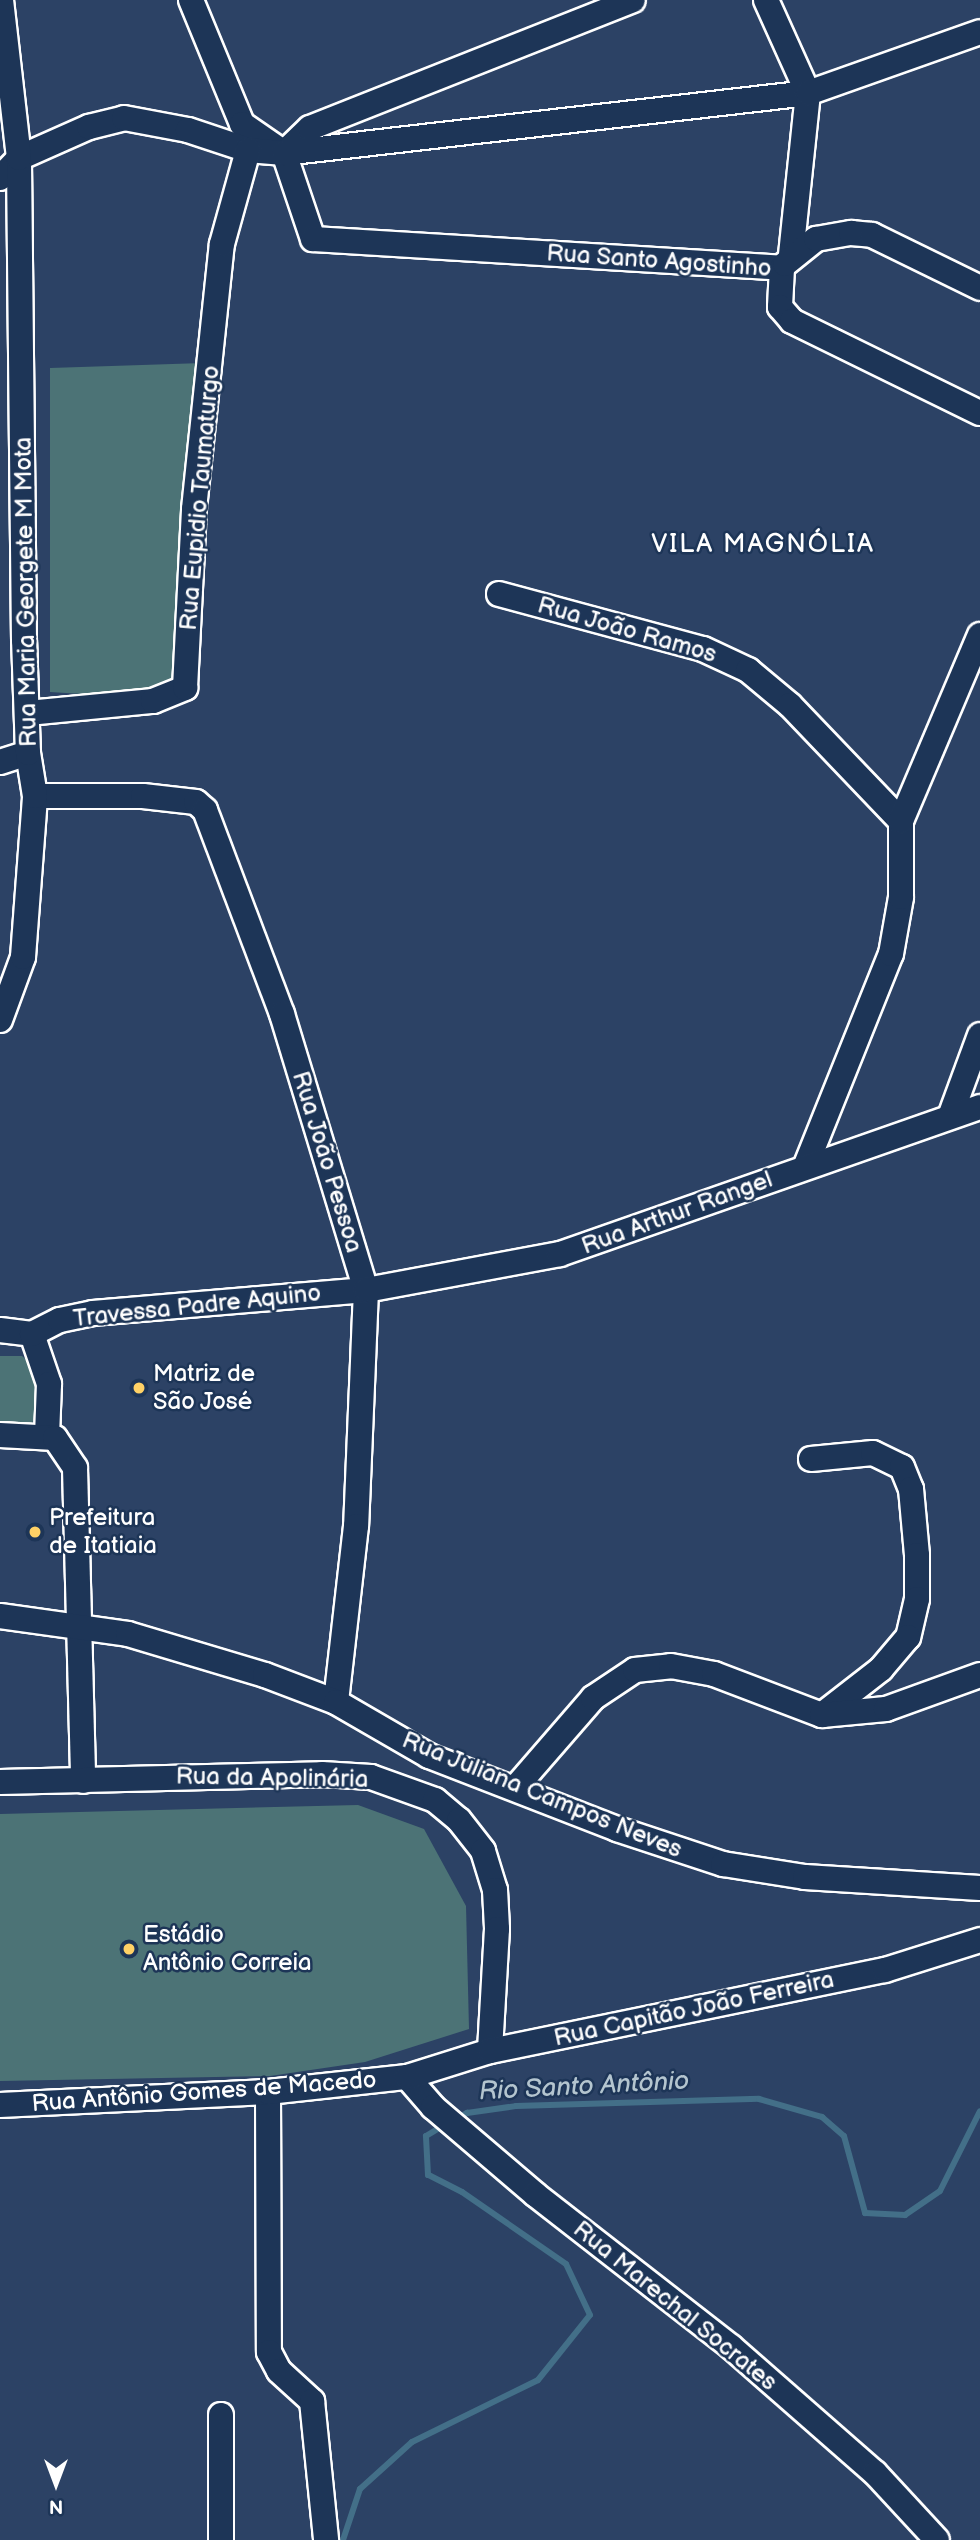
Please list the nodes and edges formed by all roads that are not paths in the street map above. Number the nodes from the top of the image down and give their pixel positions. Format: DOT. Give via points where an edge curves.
graph roads {
  1 [pos="1,0"];
  2 [pos="191,0"];
  3 [pos="633,0"];
  4 [pos="766,0"];
  5 [pos="980,32"];
  6 [pos="807,93"];
  7 [pos="248,150"];
  8 [pos="284,153"];
  9 [pos="19,158"];
  10 [pos="0,178"];
  11 [pos="787,262"];
  12 [pos="980,288"];
  13 [pos="980,414"];
  14 [pos="499,594"];
  15 [pos="980,635"];
  16 [pos="27,713"];
  17 [pos="29,753"];
  18 [pos="0,762"];
  19 [pos="35,796"];
  20 [pos="901,821"];
  21 [pos="0,1020"];
  22 [pos="980,1035"];
  23 [pos="980,1107"];
  24 [pos="951,1114"];
  25 [pos="806,1165"];
  26 [pos="366,1290"];
  27 [pos="0,1330"];
  28 [pos="32,1334"];
  29 [pos="0,1435"];
  30 [pos="47,1437"];
  31 [pos="811,1459"];
  32 [pos="0,1616"];
  33 [pos="80,1626"];
  34 [pos="980,1675"];
  35 [pos="336,1702"];
  36 [pos="822,1715"];
  37 [pos="83,1781"];
  38 [pos="0,1782"];
  39 [pos="516,1787"];
  40 [pos="980,1888"];
  41 [pos="980,1940"];
  42 [pos="491,2051"];
  43 [pos="407,2077"];
  44 [pos="268,2092"];
  45 [pos="0,2105"];
  46 [pos="220,2415"];
  47 [pos="221,2540"];
  48 [pos="326,2540"];
  49 [pos="937,2540"];
  1 -- 9 [label="street, Rua Maria Georgete M Mota"];
  2 -- 8 [label="street" via="242,124"];
  3 -- 8 [label="street" via="310,128"];
  4 -- 6 [label="street"];
  5 -- 6 [label="street"];
  6 -- 8 [label="street"];
  6 -- 11 [label="street"];
  7 -- 8 [label="street"];
  7 -- 9 [label="street" via="188,130 124,118 89,127"];
  7 -- 16 [label="street, Rua Eupidio Taumaturgo" via="222,244 194,509 185,688 153,701"];
  8 -- 11 [label="street, Rua Santo Agostinho" via="313,239"];
  9 -- 10 [label="street"];
  9 -- 16 [label="street, Rua Maria Georgete M Mota"];
  11 -- 12 [label="street" via="816,239 835,234 872,235"];
  11 -- 13 [label="street, Rua Santo Agostinho" via="780,307 792,321"];
  14 -- 20 [label="street, Rua João Ramos" via="703,649 748,670 790,705"];
  15 -- 20 [label="street"];
  16 -- 17 [label="street, Rua Maria Georgete M Mota"];
  17 -- 18 [label="street"];
  17 -- 19 [label="street, Rua Maria Georgete M Mota"];
  19 -- 21 [label="street, Rua Maria Georgete M Mota" via="23,957"];
  19 -- 26 [label="street, Rua João Pessoa" via="143,796 196,802 205,810 282,1014"];
  20 -- 25 [label="street" via="901,897 891,954"];
  22 -- 24 [label="street"];
  23 -- 24 [label="street, Rua Arthur Rangel"];
  24 -- 25 [label="street, Rua Arthur Rangel"];
  25 -- 26 [label="street, Rua Arthur Rangel" via="694,1210 560,1254"];
  26 -- 28 [label="street, Travessa Padre Aquino" via="93,1313 60,1320"];
  26 -- 35 [label="street, Rua João Pessoa" via="356,1526"];
  27 -- 28 [label="street"];
  28 -- 30 [label="street" via="49,1384"];
  29 -- 30 [label="street"];
  30 -- 33 [label="street" via="60,1442 78,1482"];
  31 -- 36 [label="street" via="873,1453 902,1467 911,1489 917,1555 917,1599 908,1637 890,1661"];
  32 -- 33 [label="street, Rua Juliana Campos Neves"];
  33 -- 35 [label="street, Rua Juliana Campos Neves" via="177,1647"];
  33 -- 37 [label="street"];
  34 -- 36 [label="street" via="886,1709"];
  35 -- 39 [label="street, Rua Juliana Campos Neves" via="429,1755"];
  36 -- 39 [label="street" via="714,1674 671,1666 635,1670 593,1698"];
  37 -- 38 [label="street, Rua da Apolinária"];
  37 -- 42 [label="street, Rua da Apolinária" via="322,1774 371,1777 435,1800 483,1851 495,1890"];
  39 -- 40 [label="street, Rua Juliana Campos Neves" via="617,1829 735,1866 847,1881"];
  41 -- 42 [label="street, Rua Capitão João Ferreira" via="885,1970"];
  42 -- 43 [label="street, Rua Capitão João Ferreira"];
  43 -- 44 [label="street, Rua Antônio Gomes de Macedo"];
  43 -- 49 [label="street, Rua Marechal Socrates" via="470,2140 731,2347 874,2473"];
  44 -- 45 [label="street, Rua Antônio Gomes de Macedo"];
  44 -- 48 [label="street" via="269,2352 272,2362 312,2401"];
  46 -- 47 [label="street"];
}
